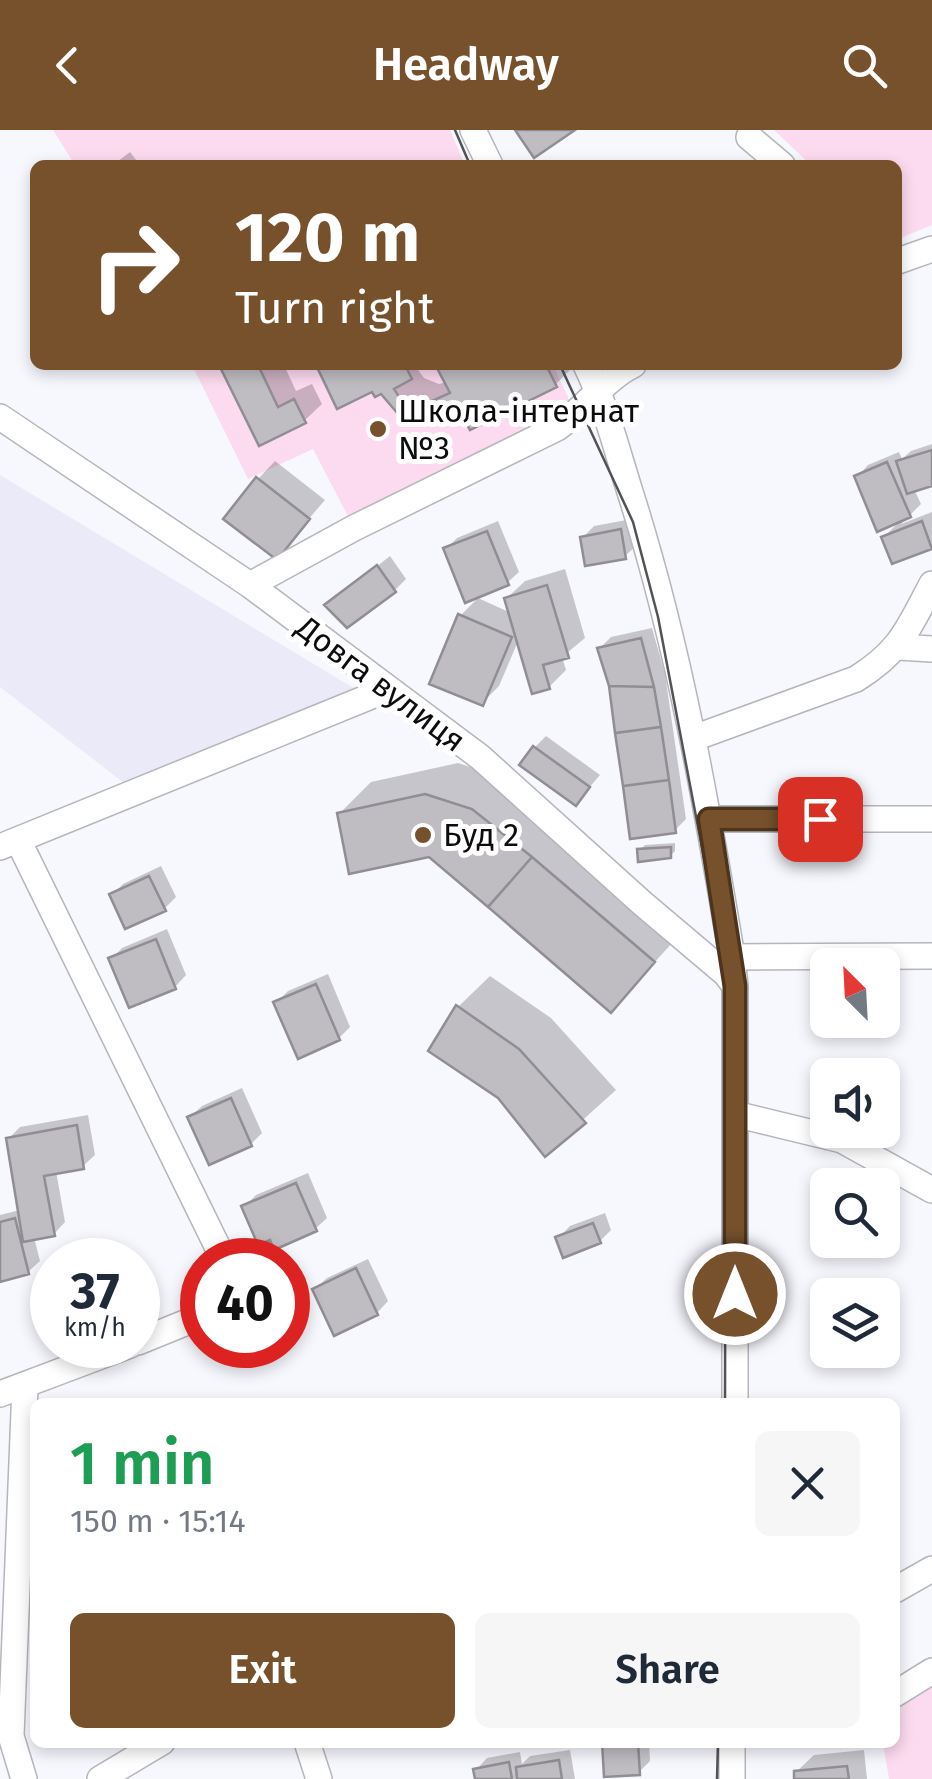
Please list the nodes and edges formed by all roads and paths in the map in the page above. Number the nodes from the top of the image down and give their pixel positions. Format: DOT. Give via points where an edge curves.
graph roads {
  1 [pos="473,130"];
  2 [pos="749,136"];
  3 [pos="488,160"];
  4 [pos="776,160"];
  5 [pos="932,249"];
  6 [pos="902,260"];
  7 [pos="588,370"];
  8 [pos="623,370"];
  9 [pos="600,393"];
  10 [pos="0,417"];
  11 [pos="932,584"];
  12 [pos="250,585"];
  13 [pos="899,647"];
  14 [pos="932,648"];
  15 [pos="386,690"];
  16 [pos="694,738"];
  17 [pos="932,818"];
  18 [pos="709,819"];
  19 [pos="9,844"];
  20 [pos="932,956"];
  21 [pos="732,957"];
  22 [pos="735,986"];
  23 [pos="735,1114"];
  24 [pos="932,1190"];
  25 [pos="213,1238"];
  26 [pos="70,1368"];
  27 [pos="12,1390"];
  28 [pos="736,1398"];
  29 [pos="932,1569"];
  30 [pos="900,1587"];
  31 [pos="932,1671"];
  32 [pos="900,1691"];
  33 [pos="152,1748"];
  34 [pos="310,1748"];
  35 [pos="734,1748"];
  36 [pos="24,1779"];
  37 [pos="100,1779"];
  38 [pos="319,1779"];
  39 [pos="732,1779"];
  1 -- 3 [label="street"];
  2 -- 4 [label="street"];
  5 -- 6 [label="street"];
  7 -- 9 [label="street"];
  8 -- 9 [label="street"];
  9 -- 12 [label="street" via="557,428"];
  9 -- 16 [label="street" via="654,568"];
  10 -- 12 [label="street, Довга вулиця"];
  11 -- 13 [label="street"];
  12 -- 15 [label="street, Довга вулиця"];
  13 -- 14 [label="street"];
  13 -- 16 [label="street" via="856,679"];
  15 -- 19 [label="street"];
  15 -- 22 [label="street, Довга вулиця" via="480,757"];
  16 -- 18 [label="street"];
  17 -- 18 [label="street"];
  18 -- 21 [label="street"];
  19 -- 25 [label="street"];
  20 -- 21 [label="street"];
  21 -- 22 [label="street"];
  22 -- 23 [label="street"];
  23 -- 24 [label="street" via="842,1140"];
  23 -- 28 [label="street"];
  26 -- 27 [label="street"];
  27 -- 36 [label="street" via="11,1736"];
  29 -- 30 [label="street"];
  31 -- 32 [label="street"];
  33 -- 37 [label="street"];
  34 -- 38 [label="street"];
  35 -- 39 [label="street"];
}
